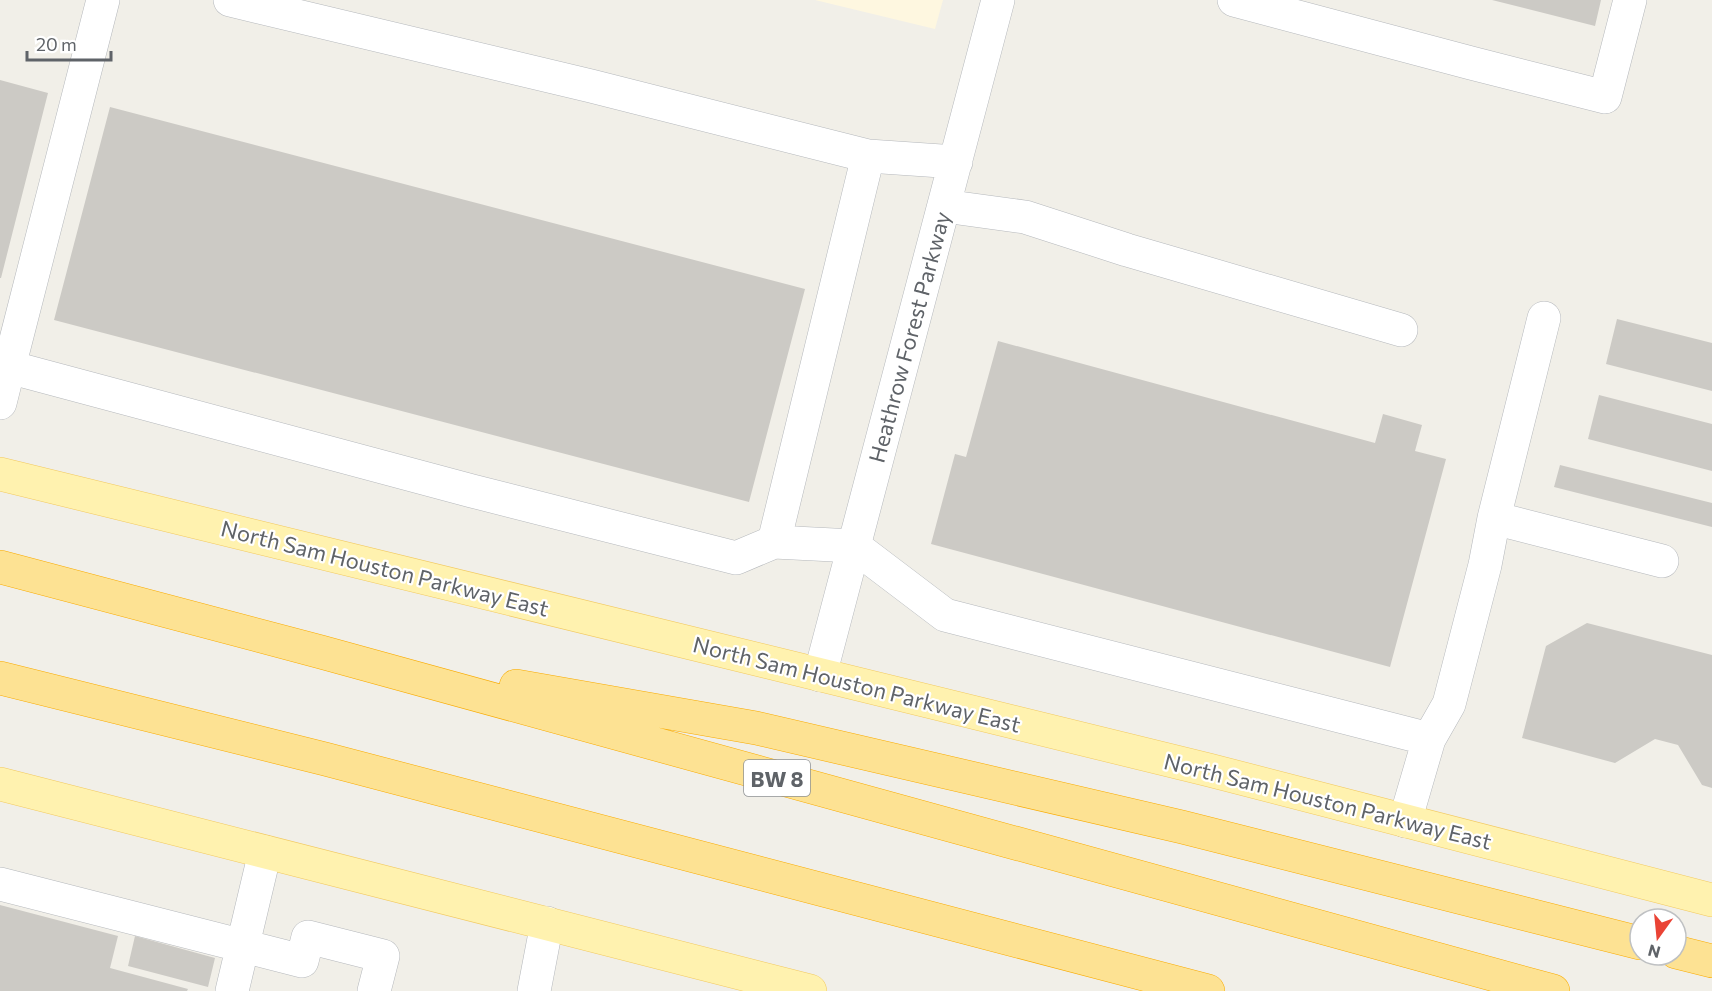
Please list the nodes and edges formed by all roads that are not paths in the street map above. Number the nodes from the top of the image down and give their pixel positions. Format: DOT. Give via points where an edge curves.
graph roads {
  1 [pos="102,0"];
  2 [pos="230,0"];
  3 [pos="998,0"];
  4 [pos="1234,0"];
  5 [pos="1630,0"];
  6 [pos="868,156"];
  7 [pos="956,162"];
  8 [pos="944,206"];
  9 [pos="1544,318"];
  10 [pos="1401,330"];
  11 [pos="4,366"];
  12 [pos="0,403"];
  13 [pos="0,474"];
  14 [pos="1494,518"];
  15 [pos="774,542"];
  16 [pos="854,546"];
  17 [pos="1662,561"];
  18 [pos="0,567"];
  19 [pos="321,652"];
  20 [pos="820,675"];
  21 [pos="0,678"];
  22 [pos="1429,739"];
  23 [pos="0,784"];
  24 [pos="1405,821"];
  25 [pos="265,852"];
  26 [pos="0,884"];
  27 [pos="1712,900"];
  28 [pos="547,923"];
  29 [pos="1628,940"];
  30 [pos="243,947"];
  31 [pos="1688,955"];
  32 [pos="1712,962"];
  33 [pos="232,991"];
  34 [pos="374,991"];
  35 [pos="534,991"];
  36 [pos="810,991"];
  37 [pos="1208,991"];
  38 [pos="1552,991"];
  1 -- 11 [label="street"];
  2 -- 6 [label="street"];
  3 -- 7 [label="street, Heathrow Forest Parkway"];
  4 -- 5 [label="street" via="1605,97"];
  6 -- 7 [label="street"];
  6 -- 15 [label="street"];
  7 -- 8 [label="street, Heathrow Forest Parkway"];
  8 -- 10 [label="street" via="1025,218"];
  8 -- 16 [label="street, Heathrow Forest Parkway"];
  9 -- 14 [label="street"];
  11 -- 12 [label="street"];
  11 -- 15 [label="street" via="736,558"];
  13 -- 20 [label="main road, North Sam Houston Parkway East"];
  14 -- 17 [label="street"];
  14 -- 22 [label="street" via="1449,704"];
  15 -- 16 [label="street"];
  16 -- 20 [label="street, Heathrow Forest Parkway"];
  16 -- 22 [label="street" via="945,615"];
  18 -- 19 [label="highway, BW 8"];
  19 -- 29 [label="highway" via="756,728 1182,827"];
  19 -- 38 [label="highway, BW 8"];
  20 -- 24 [label="main road, North Sam Houston Parkway East"];
  21 -- 37 [label="highway" via="314,756"];
  22 -- 24 [label="street"];
  23 -- 25 [label="main road"];
  24 -- 27 [label="main road, North Sam Houston Parkway East"];
  25 -- 28 [label="main road"];
  25 -- 30 [label="street"];
  26 -- 30 [label="street"];
  28 -- 35 [label="street"];
  28 -- 36 [label="main road"];
  30 -- 33 [label="street"];
  30 -- 34 [label="street" via="302,961 308,937 383,956"];
  31 -- 32 [label="highway"];
}
